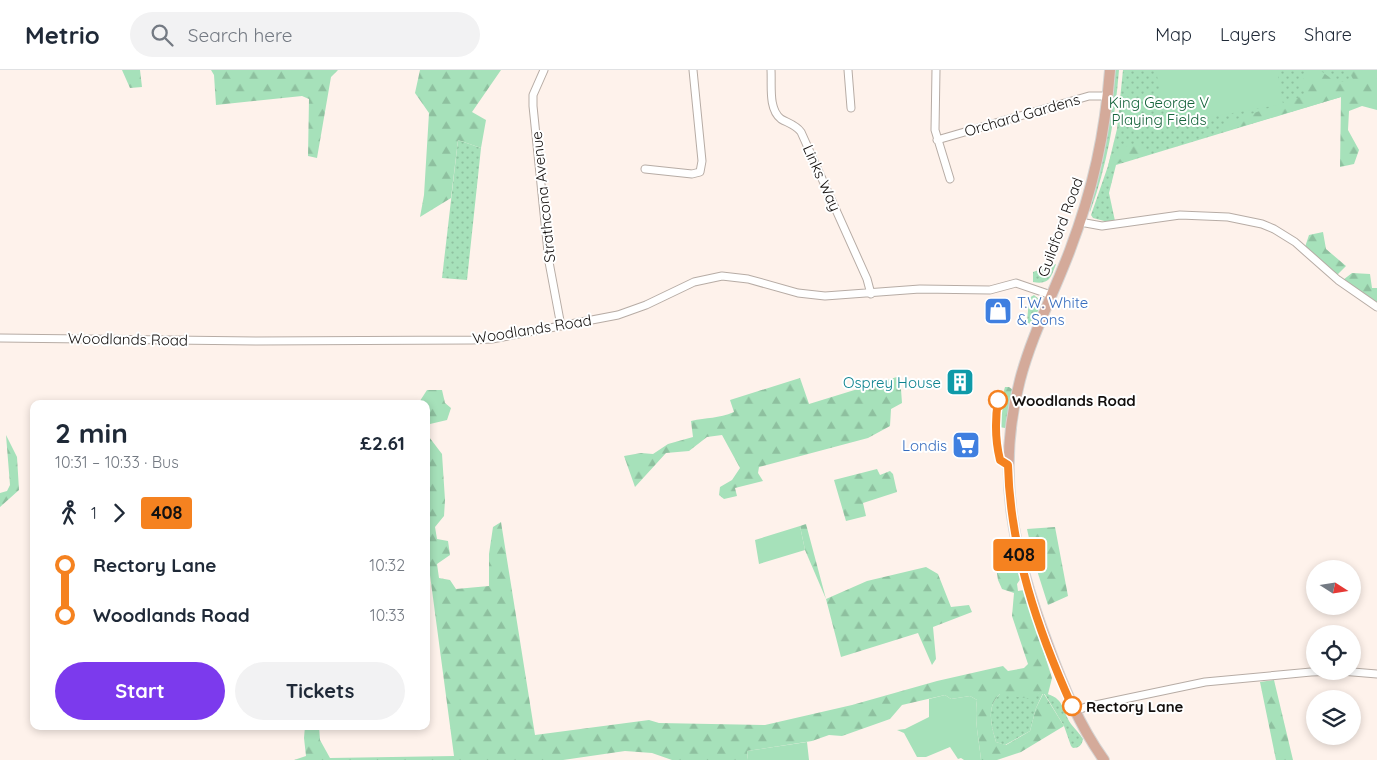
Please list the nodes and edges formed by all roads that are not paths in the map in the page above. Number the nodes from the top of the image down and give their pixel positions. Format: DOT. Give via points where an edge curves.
graph roads {
  1 [pos="544,70"];
  2 [pos="693,70"];
  3 [pos="771,70"];
  4 [pos="848,70"];
  5 [pos="936,70"];
  6 [pos="1110,70"];
  7 [pos="1108,96"];
  8 [pos="851,108"];
  9 [pos="937,140"];
  10 [pos="645,169"];
  11 [pos="950,179"];
  12 [pos="1080,222"];
  13 [pos="871,294"];
  14 [pos="1050,295"];
  15 [pos="1377,308"];
  16 [pos="561,326"];
  17 [pos="0,338"];
  18 [pos="1377,674"];
  19 [pos="1075,712"];
  20 [pos="1104,760"];
  1 -- 16 [label="street, Strathcona Avenue" via="533,95 533,106 549,262"];
  2 -- 10 [label="street" via="702,161 700,172"];
  3 -- 13 [label="street, Links Way" via="773,107 777,115 801,132"];
  4 -- 8 [label="street"];
  5 -- 9 [label="street"];
  6 -- 7 [label="main road, Guildford Road"];
  7 -- 9 [label="street, Orchard Gardens" via="1089,96"];
  7 -- 12 [label="main road, Guildford Road" via="1102,140"];
  9 -- 11 [label="street"];
  12 -- 14 [label="main road, Guildford Road"];
  12 -- 15 [label="street" via="1102,226 1180,216 1228,217 1262,224 1295,242 1338,280"];
  13 -- 14 [label="street, Woodlands Road" via="920,289 990,290 1016,283"];
  13 -- 16 [label="street, Woodlands Road" via="812,295 748,279 715,277 694,282 634,310"];
  14 -- 19 [label="main road, Guildford Road" via="1027,356 1014,405 1009,440 1009,490 1015,536 1031,595"];
  16 -- 17 [label="street, Woodlands Road" via="514,336 472,340"];
  18 -- 19 [label="street" via="1311,672 1205,682"];
  19 -- 20 [label="main road, Guildford Road"];
}
